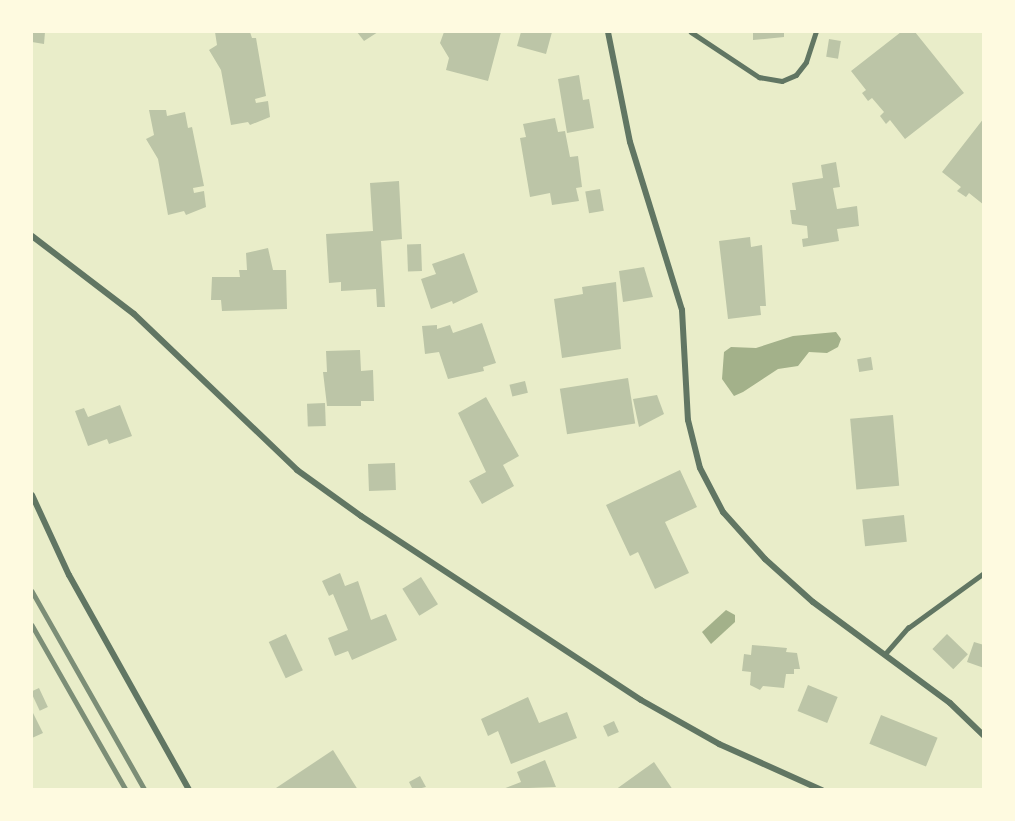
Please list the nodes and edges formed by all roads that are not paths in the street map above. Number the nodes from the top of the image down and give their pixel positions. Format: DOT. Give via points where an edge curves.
graph roads {
  1 [pos="608,32"];
  2 [pos="691,32"];
  3 [pos="816,32"];
  4 [pos="32,236"];
  5 [pos="32,495"];
  6 [pos="984,573"];
  7 [pos="885,654"];
  8 [pos="984,736"];
  9 [pos="189,789"];
  10 [pos="822,789"];
  1 -- 7 [label="street" via="630,142 682,310 688,420 700,468 723,512 765,560 813,602"];
  2 -- 3 [label="lane" via="759,77 782,81 795,75 806,62"];
  4 -- 10 [label="street" via="134,314 297,470 361,516 641,700 737,753"];
  5 -- 9 [label="street" via="69,575"];
  6 -- 7 [label="lane" via="908,628"];
  7 -- 8 [label="street" via="950,703"];
}
